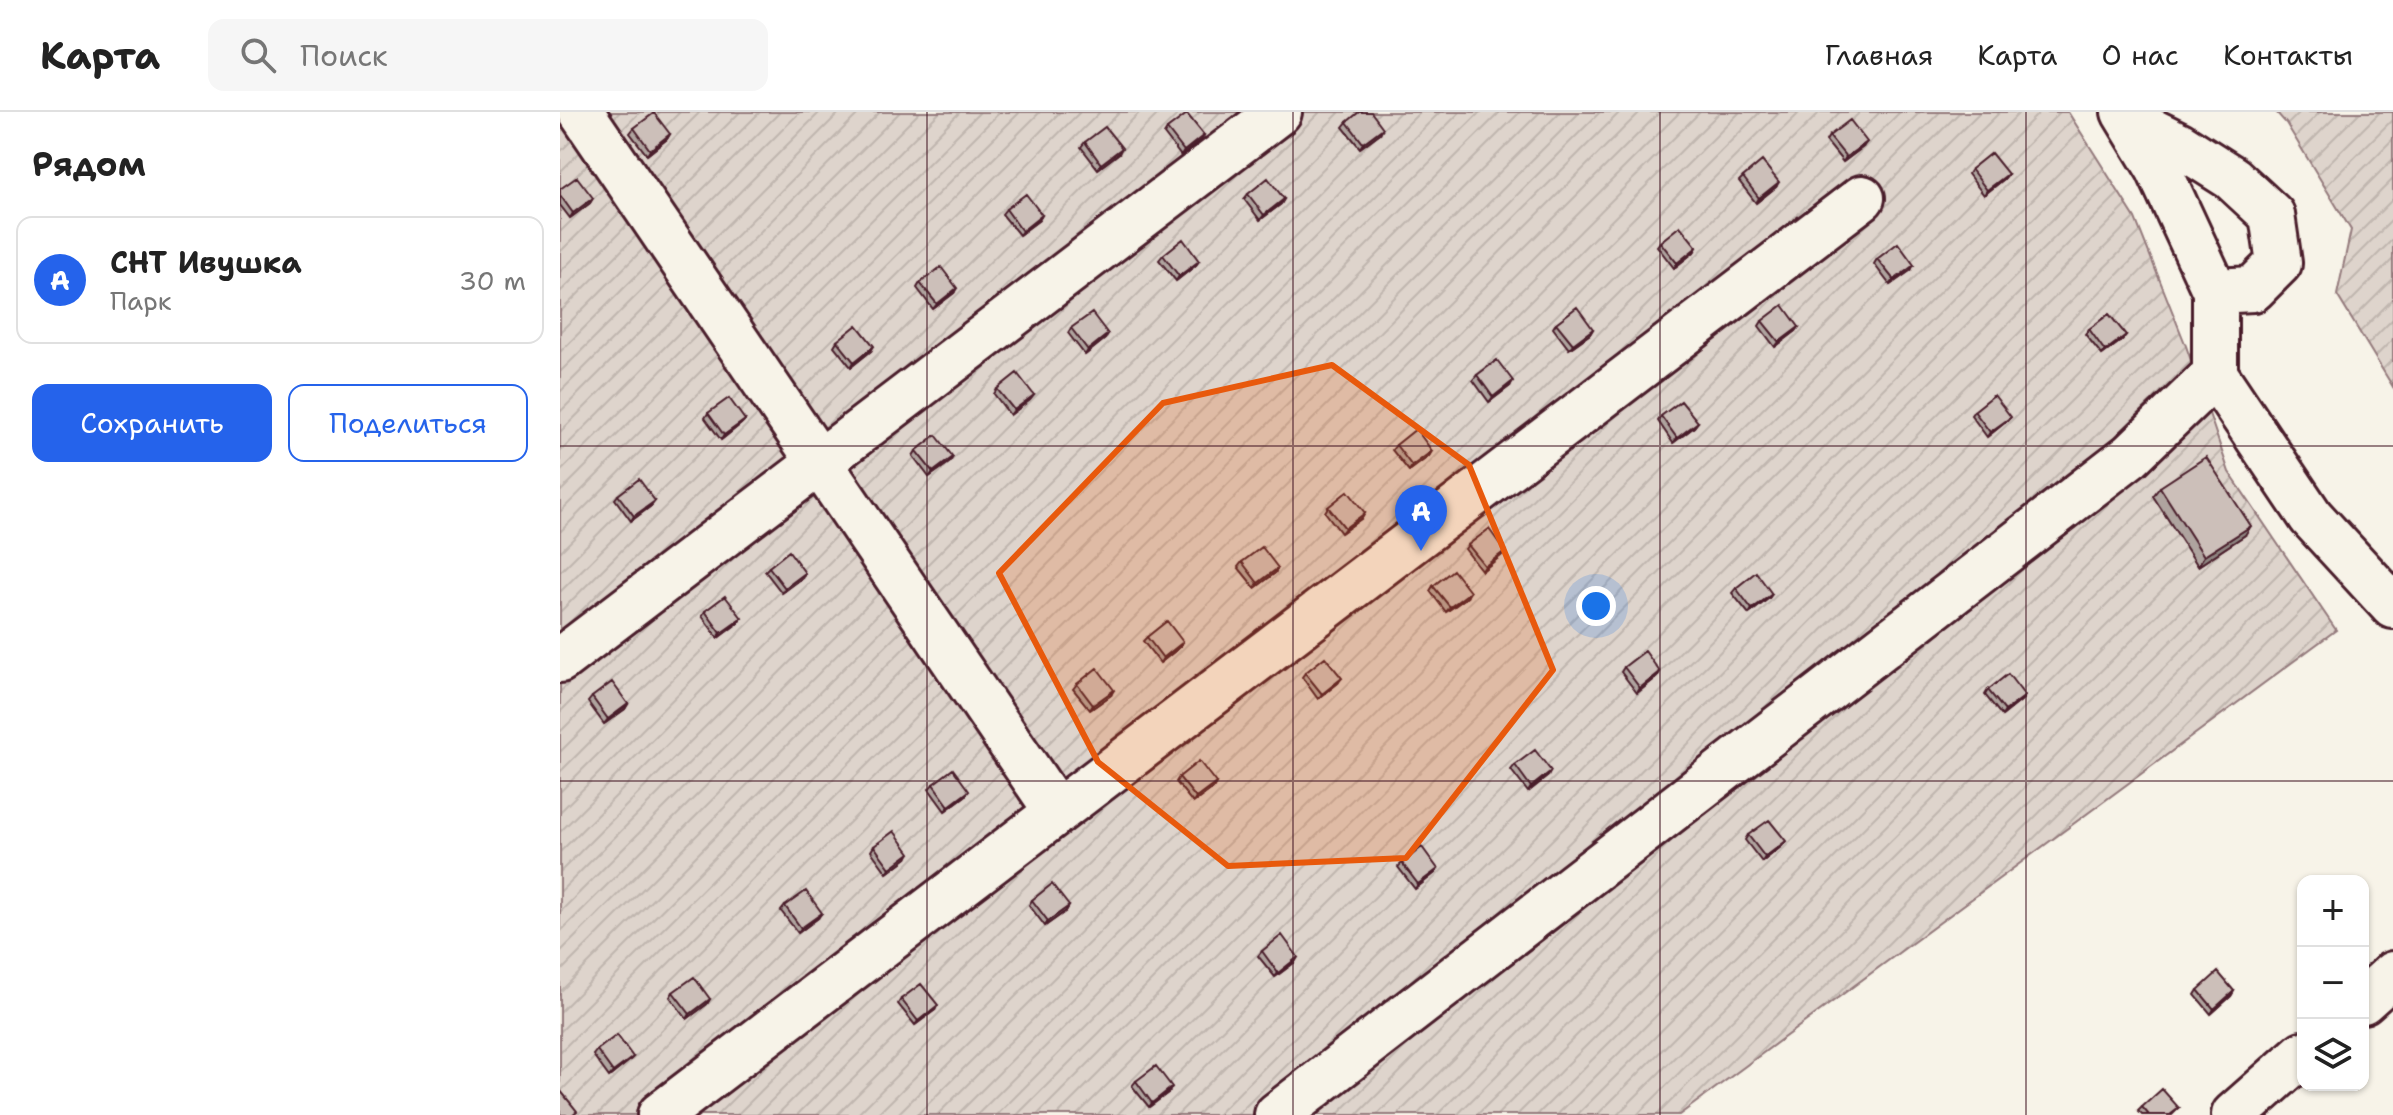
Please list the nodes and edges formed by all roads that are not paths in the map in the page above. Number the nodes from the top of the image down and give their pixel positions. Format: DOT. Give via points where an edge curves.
graph roads {
  1 [pos="580,112"];
  2 [pos="1279,112"];
  3 [pos="2127,116"];
  4 [pos="560,126"];
  5 [pos="1862,198"];
  6 [pos="2215,291"];
  7 [pos="2215,374"];
  8 [pos="819,462"];
  9 [pos="2393,606"];
  10 [pos="560,660"];
  11 [pos="1057,812"];
  12 [pos="2393,974"];
  13 [pos="2369,996"];
  14 [pos="2297,1059"];
  15 [pos="660,1115"];
  16 [pos="1277,1115"];
  17 [pos="2234,1115"];
  1 -- 4 [label="street"];
  1 -- 8 [label="street"];
  2 -- 8 [label="street"];
  3 -- 6 [label="street" via="2158,168"];
  3 -- 6 [label="street" via="2232,178 2272,215 2279,263 2253,289"];
  5 -- 11 [label="street"];
  6 -- 7 [label="street"];
  7 -- 9 [label="street" via="2311,517"];
  7 -- 16 [label="street" via="2131,455"];
  8 -- 10 [label="street"];
  8 -- 11 [label="street"];
  11 -- 15 [label="street"];
  12 -- 13 [label="street"];
  14 -- 17 [label="street"];
}
